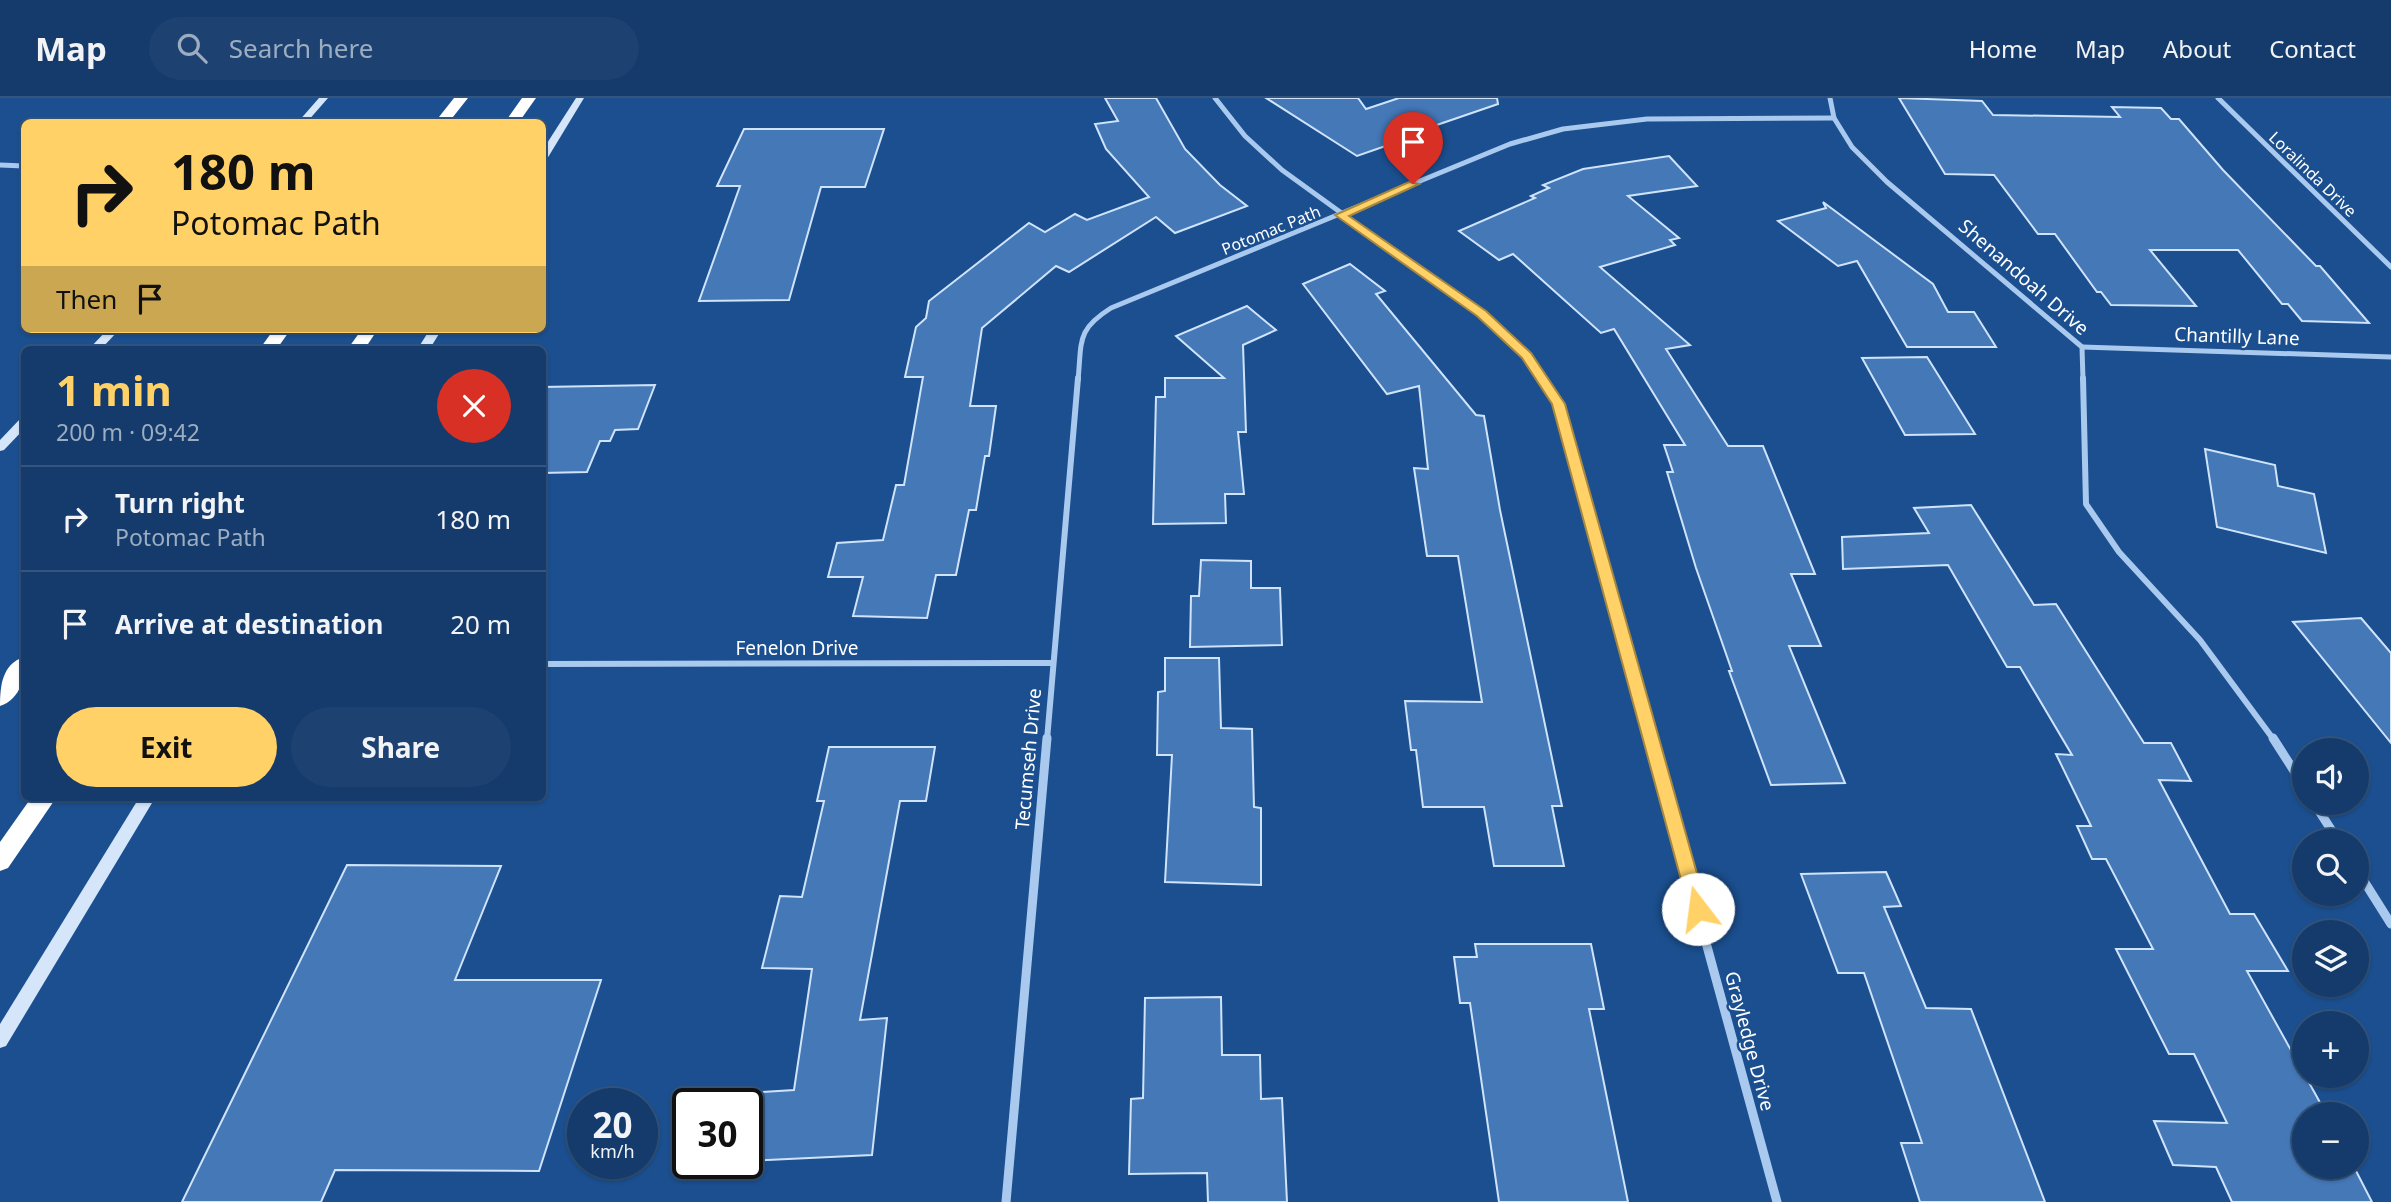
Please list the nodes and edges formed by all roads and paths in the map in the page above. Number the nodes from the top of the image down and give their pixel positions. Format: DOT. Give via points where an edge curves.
graph roads {
  1 [pos="324,98"];
  2 [pos="461,98"];
  3 [pos="529,98"];
  4 [pos="580,98"];
  5 [pos="1215,98"];
  6 [pos="1830,98"];
  7 [pos="2218,98"];
  8 [pos="1834,118"];
  9 [pos="305,119"];
  10 [pos="444,119"];
  11 [pos="514,119"];
  12 [pos="546,153"];
  13 [pos="0,165"];
  14 [pos="21,166"];
  15 [pos="1340,215"];
  16 [pos="2391,267"];
  17 [pos="1090,321"];
  18 [pos="110,333"];
  19 [pos="98,346"];
  20 [pos="2082,346"];
  21 [pos="2391,357"];
  22 [pos="21,425"];
  23 [pos="0,447"];
  24 [pos="1052,663"];
  25 [pos="546,664"];
  26 [pos="21,669"];
  27 [pos="0,697"];
  28 [pos="2292,768"];
  29 [pos="42,801"];
  30 [pos="145,801"];
  31 [pos="0,861"];
  32 [pos="2369,889"];
  33 [pos="2391,923"];
  34 [pos="0,1040"];
  35 [pos="1006,1202"];
  36 [pos="1777,1202"];
  1 -- 9 [label="main road"];
  2 -- 10 [label="highway"];
  3 -- 11 [label="highway"];
  4 -- 12 [label="main road"];
  5 -- 15 [label="street, Grayledge Drive" via="1245,136"];
  6 -- 8 [label="street, Shenandoah Drive"];
  7 -- 16 [label="street, Loralinda Drive"];
  8 -- 15 [label="street, Potomac Path" via="1647,119 1563,129 1510,144"];
  8 -- 20 [label="street, Shenandoah Drive" via="1852,147 1887,182"];
  13 -- 14 [label="street"];
  15 -- 17 [label="street, Potomac Path" via="1111,308"];
  15 -- 36 [label="street, Grayledge Drive" via="1481,314 1526,356 1558,404"];
  17 -- 24 [label="street, Tecumseh Drive" via="1082,338"];
  18 -- 19 [label="main road"];
  20 -- 21 [label="street, Chantilly Lane"];
  20 -- 28 [label="street, Shenandoah Drive" via="2086,504 2119,552 2200,640"];
  22 -- 23 [label="main road"];
  24 -- 25 [label="street, Fenelon Drive"];
  24 -- 35 [label="street, Tecumseh Drive"];
  26 -- 27 [label="highway"];
  29 -- 31 [label="highway"];
  30 -- 34 [label="main road"];
  32 -- 33 [label="street"];
}
